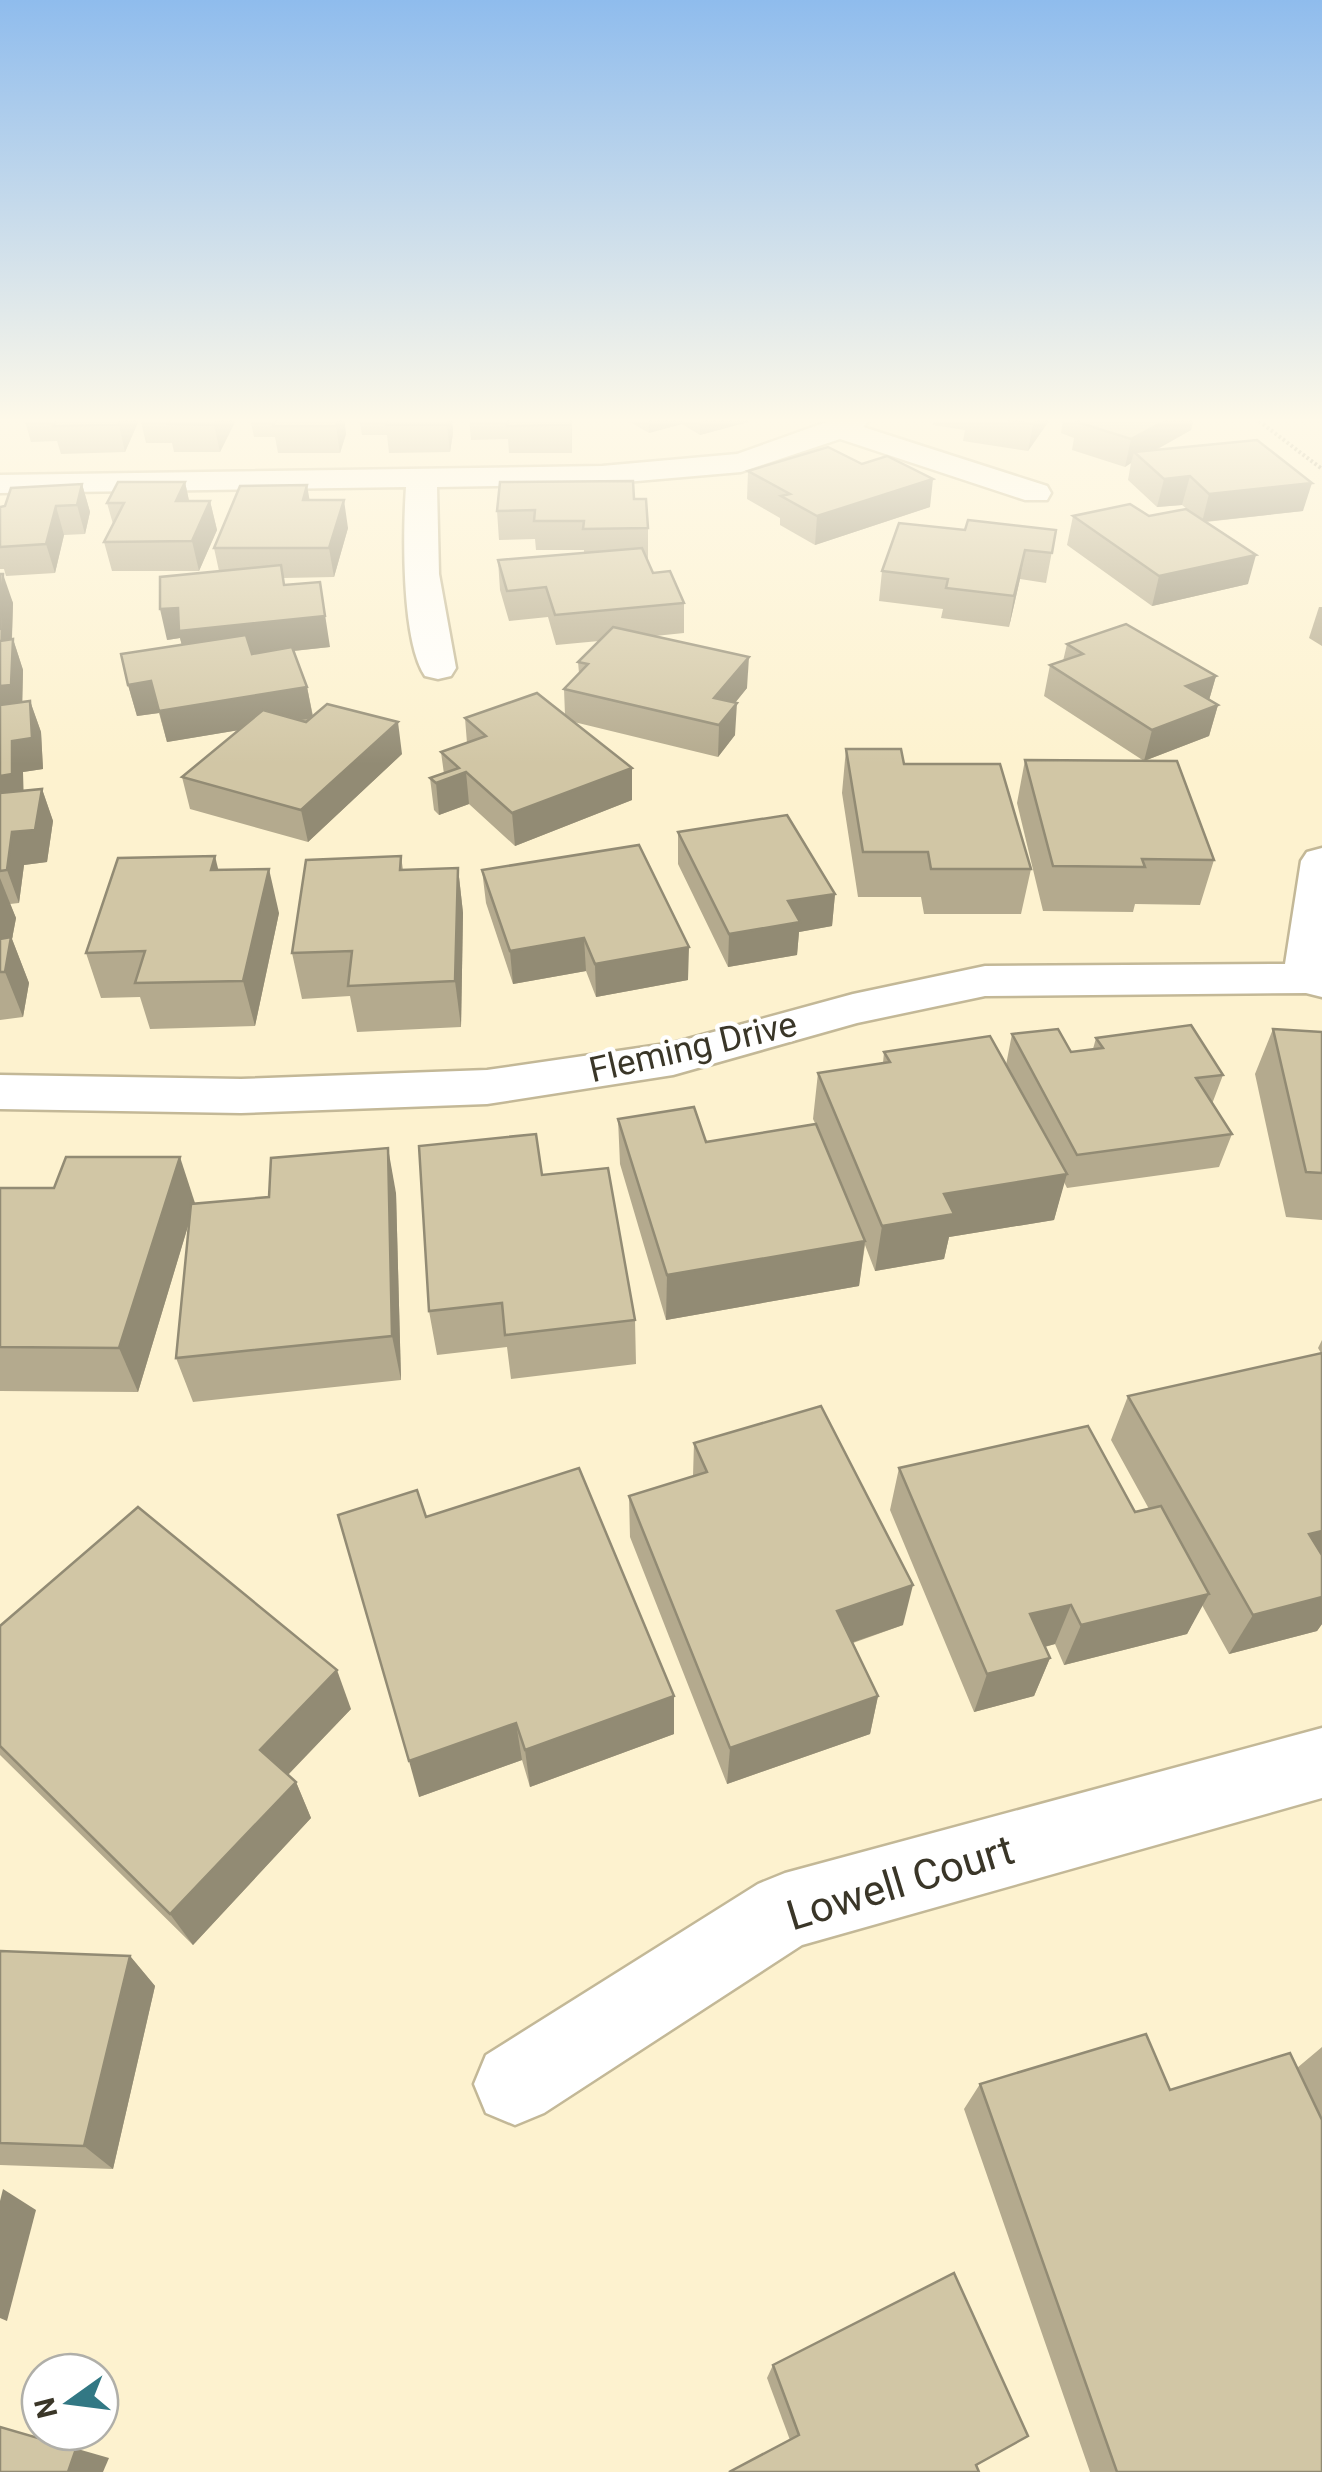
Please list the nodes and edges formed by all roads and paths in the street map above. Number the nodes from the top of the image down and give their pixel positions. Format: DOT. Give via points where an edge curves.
graph roads {
  1 [pos="417,533"];
  2 [pos="438,668"];
  3 [pos="1322,861"];
  4 [pos="1314,980"];
  5 [pos="0,1092"];
  6 [pos="1322,1763"];
  7 [pos="515,2084"];
  1 -- 2 [label="street" via="422,603"];
  3 -- 4 [label="street"];
  4 -- 5 [label="street, Fleming Drive" via="985,981 853,1008 673,1059 488,1087 241,1096"];
  6 -- 7 [label="street, Lowell Court" via="785,1911"];
}
